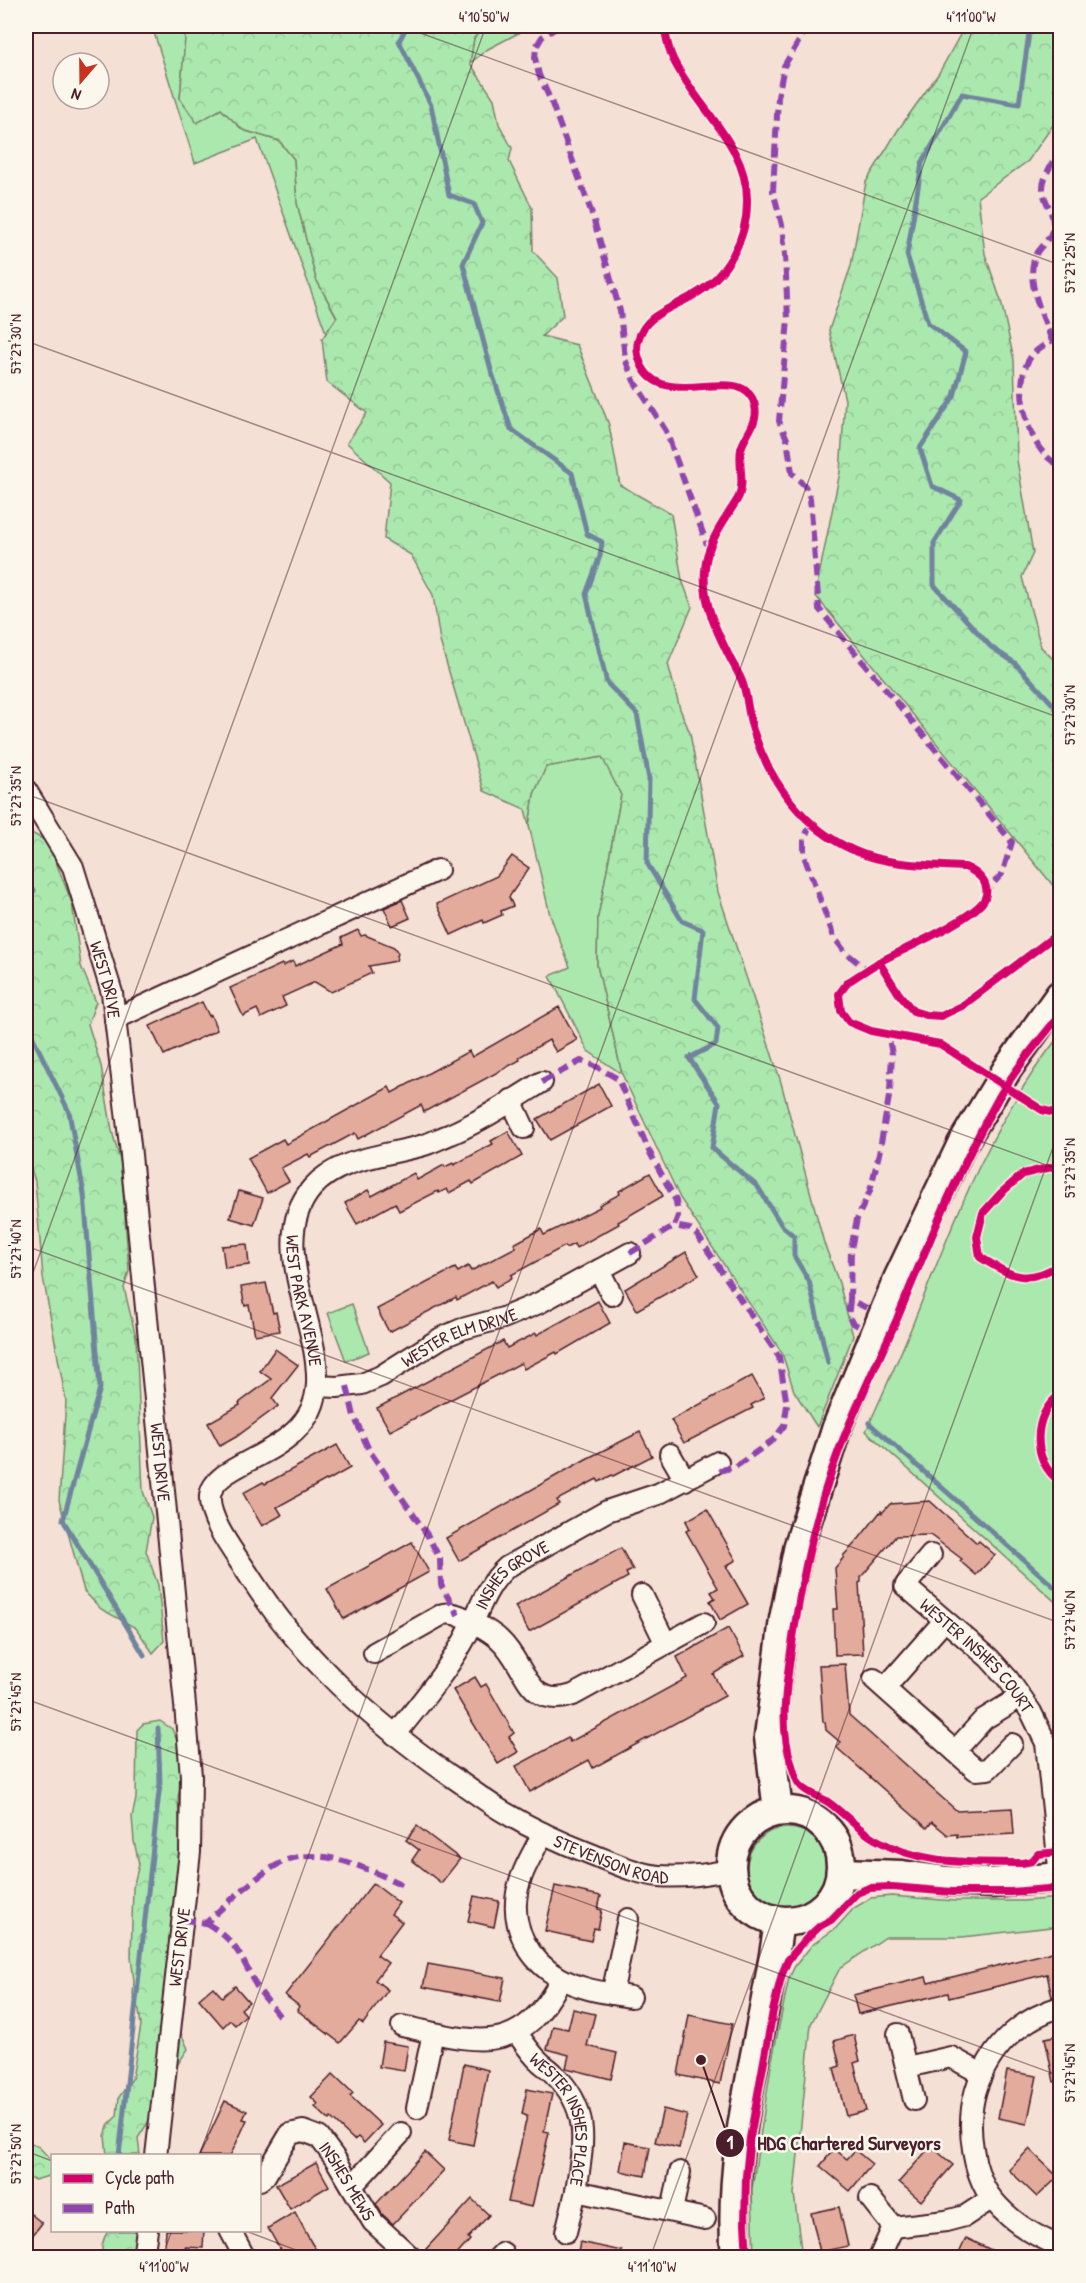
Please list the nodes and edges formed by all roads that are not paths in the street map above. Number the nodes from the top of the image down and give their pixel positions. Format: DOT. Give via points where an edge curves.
graph roads {
  1 [pos="26,790"];
  2 [pos="438,870"];
  3 [pos="1060,995"];
  4 [pos="115,1019"];
  5 [pos="542,1082"];
  6 [pos="511,1100"];
  7 [pos="524,1128"];
  8 [pos="630,1253"];
  9 [pos="598,1270"];
  10 [pos="612,1295"];
  11 [pos="317,1386"];
  12 [pos="670,1454"];
  13 [pos="718,1462"];
  14 [pos="685,1480"];
  15 [pos="931,1555"];
  16 [pos="642,1595"];
  17 [pos="945,1621"];
  18 [pos="472,1622"];
  19 [pos="704,1623"];
  20 [pos="666,1644"];
  21 [pos="374,1653"];
  22 [pos="1020,1697"];
  23 [pos="395,1735"];
  24 [pos="1012,1744"];
  25 [pos="955,1751"];
  26 [pos="1055,1763"];
  27 [pos="778,1811"];
  28 [pos="543,1833"];
  29 [pos="730,1870"];
  30 [pos="841,1873"];
  31 [pos="1060,1877"];
  32 [pos="628,1919"];
  33 [pos="779,1921"];
  34 [pos="561,1979"];
  35 [pos="1060,2007"];
  36 [pos="402,2026"];
  37 [pos="433,2032"];
  38 [pos="517,2033"];
  39 [pos="898,2034"];
  40 [pos="907,2067"];
  41 [pos="982,2074"];
  42 [pos="914,2100"];
  43 [pos="417,2108"];
  44 [pos="401,2133"];
  45 [pos="161,2151"];
  46 [pos="680,2172"];
  47 [pos="261,2179"];
  48 [pos="352,2186"];
  49 [pos="576,2191"];
  50 [pos="870,2198"];
  51 [pos="991,2199"];
  52 [pos="672,2211"];
  53 [pos="705,2219"];
  54 [pos="893,2227"];
  55 [pos="147,2232"];
  56 [pos="231,2232"];
  57 [pos="566,2232"];
  58 [pos="1060,2246"];
  59 [pos="143,2258"];
  60 [pos="245,2258"];
  61 [pos="412,2258"];
  62 [pos="736,2258"];
  63 [pos="879,2258"];
  1 -- 4 [label="street, WEST DRIVE" via="73,867 112,993"];
  2 -- 4 [label="street"];
  3 -- 27 [label="street" via="1008,1068 962,1144 898,1280 834,1437 799,1545 784,1619 769,1737"];
  4 -- 45 [label="street, WEST DRIVE" via="191,1776 190,1852"];
  5 -- 6 [label="street, WEST PARK AVENUE"];
  6 -- 7 [label="street"];
  6 -- 11 [label="street, WEST PARK AVENUE" via="456,1132 427,1144 355,1162 331,1173 312,1188 298,1211 292,1239 315,1354"];
  8 -- 9 [label="street, WESTER ELM DRIVE"];
  9 -- 10 [label="street"];
  9 -- 11 [label="street, WESTER ELM DRIVE" via="539,1303 441,1338 362,1384"];
  11 -- 23 [label="street, STEVENSON ROAD" via="303,1422 285,1442 216,1482 210,1493 211,1510 269,1606 326,1674"];
  12 -- 14 [label="street"];
  13 -- 14 [label="street, INSHES GROVE"];
  14 -- 18 [label="street, INSHES GROVE" via="658,1494 607,1511 507,1567 483,1598"];
  15 -- 17 [label="street, WESTER INSHES COURT" via="905,1586"];
  16 -- 20 [label="street"];
  17 -- 22 [label="street, WESTER INSHES COURT" via="989,1658"];
  17 -- 25 [label="street" via="879,1684"];
  18 -- 20 [label="street" via="501,1641 537,1692 559,1700"];
  18 -- 21 [label="street" via="443,1614"];
  18 -- 23 [label="street, INSHES GROVE" via="426,1696"];
  19 -- 20 [label="street"];
  22 -- 25 [label="street" via="984,1719"];
  22 -- 26 [label="street, WESTER INSHES COURT"];
  23 -- 28 [label="street, STEVENSON ROAD" via="502,1811"];
  24 -- 25 [label="street" via="988,1769 976,1770"];
  26 -- 31 [label="street, WESTER INSHES COURT"];
  27 -- 29 [label="street" via="748,1826 738,1839"];
  27 -- 30 [label="street" via="811,1816 825,1826 841,1856"];
  28 -- 29 [label="street, STEVENSON ROAD" via="655,1876 682,1877"];
  28 -- 34 [label="street" via="517,1892 516,1914 527,1949"];
  29 -- 33 [label="street" via="735,1889 746,1904 761,1916"];
  30 -- 31 [label="street" via="993,1883"];
  30 -- 33 [label="street" via="832,1897 813,1915 797,1921"];
  32 -- 34 [label="street" via="622,1996"];
  33 -- 62 [label="street" via="740,2137 733,2221"];
  34 -- 38 [label="street, WESTER INSHES PLACE" via="549,2002"];
  35 -- 41 [label="street" via="1019,2026 994,2052"];
  36 -- 37 [label="street, WESTER INSHES PLACE"];
  37 -- 38 [label="street, WESTER INSHES PLACE" via="471,2040"];
  37 -- 43 [label="street"];
  38 -- 49 [label="street, WESTER INSHES PLACE" via="571,2093 580,2113 584,2132"];
  39 -- 40 [label="street"];
  40 -- 41 [label="street" via="951,2056"];
  40 -- 42 [label="street"];
  41 -- 51 [label="street" via="971,2108 970,2135 975,2165"];
  44 -- 48 [label="street"];
  46 -- 52 [label="street"];
  47 -- 48 [label="street, INSHES MEWS" via="290,2134 303,2131 320,2137"];
  48 -- 61 [label="street, INSHES MEWS" via="373,2222"];
  49 -- 52 [label="street, WESTER INSHES PLACE"];
  49 -- 57 [label="street"];
  50 -- 54 [label="street"];
  51 -- 54 [label="street" via="965,2216"];
  51 -- 58 [label="street" via="1039,2238"];
  52 -- 53 [label="street, WESTER INSHES PLACE"];
  54 -- 63 [label="street"];
  55 -- 59 [label="street"];
  56 -- 60 [label="street"];
}
